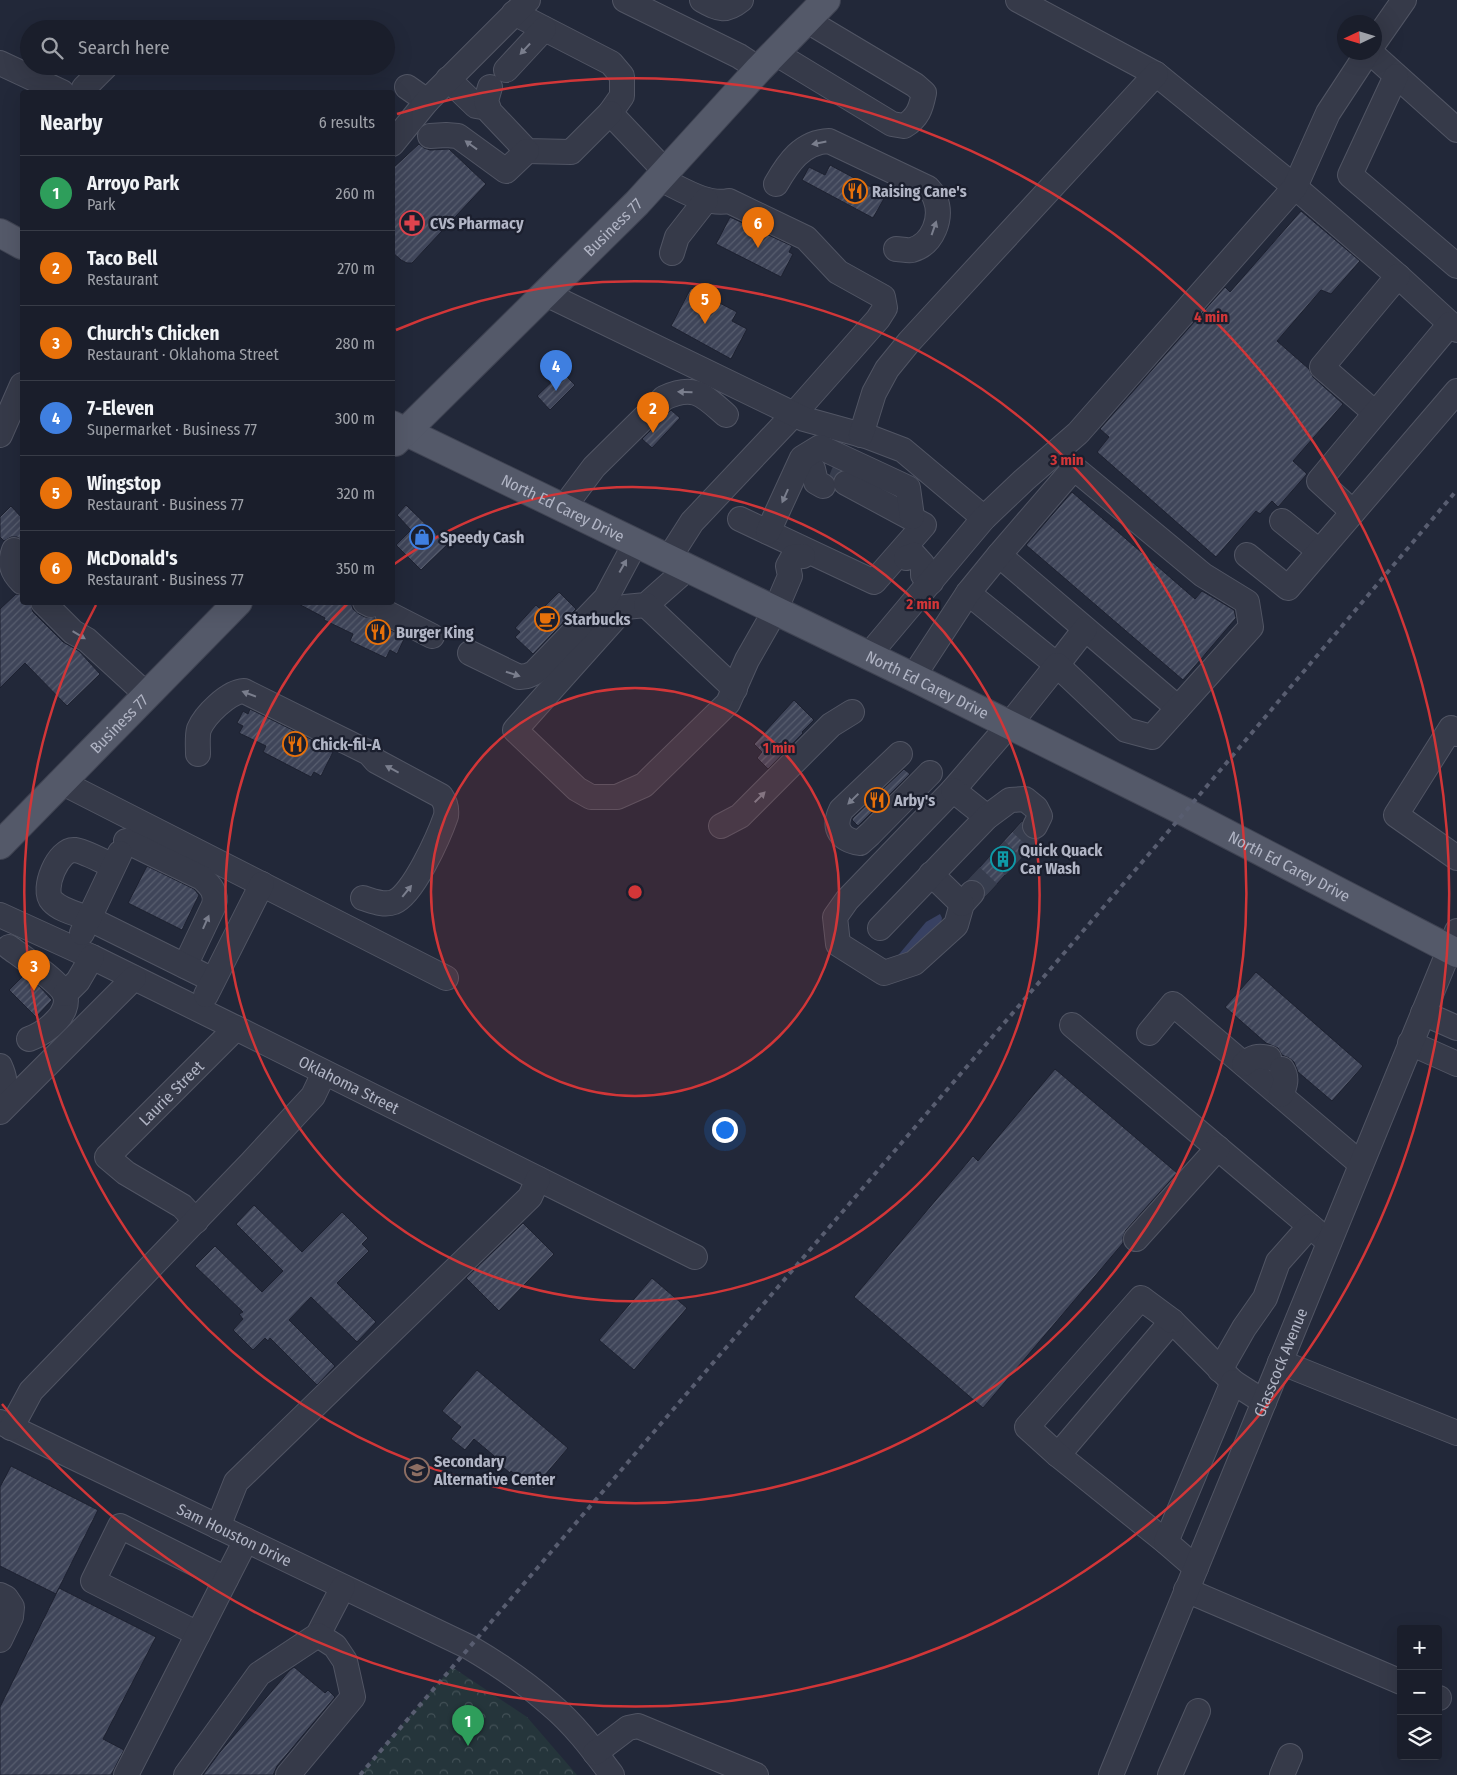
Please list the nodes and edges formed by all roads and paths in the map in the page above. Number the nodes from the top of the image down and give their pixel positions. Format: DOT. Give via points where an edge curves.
graph roads {
  1 [pos="625,0"];
  2 [pos="702,0"];
  3 [pos="741,0"];
  4 [pos="1018,0"];
  5 [pos="1404,0"];
  6 [pos="816,6"];
  7 [pos="521,7"];
  8 [pos="544,29"];
  9 [pos="1382,32"];
  10 [pos="1364,60"];
  11 [pos="1378,60"];
  12 [pos="767,61"];
  13 [pos="0,63"];
  14 [pos="506,70"];
  15 [pos="20,72"];
  16 [pos="1156,74"];
  17 [pos="26,75"];
  18 [pos="97,75"];
  19 [pos="1396,76"];
  20 [pos="448,79"];
  21 [pos="407,87"];
  22 [pos="58,90"];
  23 [pos="84,90"];
  24 [pos="427,101"];
  25 [pos="610,113"];
  26 [pos="1457,130"];
  27 [pos="409,140"];
  28 [pos="527,151"];
  29 [pos="663,175"];
  30 [pos="776,184"];
  31 [pos="1295,187"];
  32 [pos="714,201"];
  33 [pos="0,233"];
  34 [pos="20,244"];
  35 [pos="896,249"];
  36 [pos="672,253"];
  37 [pos="1457,266"];
  38 [pos="1398,276"];
  39 [pos="546,294"];
  40 [pos="1454,327"];
  41 [pos="20,390"];
  42 [pos="1457,391"];
  43 [pos="1376,413"];
  44 [pos="794,414"];
  45 [pos="726,415"];
  46 [pos="397,434"];
  47 [pos="0,435"];
  48 [pos="861,435"];
  49 [pos="830,476"];
  50 [pos="564,507"];
  51 [pos="1352,512"];
  52 [pos="910,516"];
  53 [pos="984,518"];
  54 [pos="740,519"];
  55 [pos="1282,521"];
  56 [pos="768,532"];
  57 [pos="636,542"];
  58 [pos="14,550"];
  59 [pos="1319,551"];
  60 [pos="805,553"];
  61 [pos="903,555"];
  62 [pos="999,555"];
  63 [pos="1247,555"];
  64 [pos="679,563"];
  65 [pos="927,578"];
  66 [pos="20,580"];
  67 [pos="968,593"];
  68 [pos="46,605"];
  69 [pos="235,605"];
  70 [pos="646,605"];
  71 [pos="374,607"];
  72 [pos="775,611"];
  73 [pos="1086,629"];
  74 [pos="432,636"];
  75 [pos="470,653"];
  76 [pos="868,656"];
  77 [pos="1057,665"];
  78 [pos="913,677"];
  79 [pos="734,689"];
  80 [pos="147,695"];
  81 [pos="1178,708"];
  82 [pos="852,712"];
  83 [pos="1009,725"];
  84 [pos="1455,728"];
  85 [pos="198,754"];
  86 [pos="900,754"];
  87 [pos="930,773"];
  88 [pos="61,782"];
  89 [pos="953,790"];
  90 [pos="987,817"];
  91 [pos="135,819"];
  92 [pos="721,826"];
  93 [pos="1035,826"];
  94 [pos="3,836"];
  95 [pos="126,841"];
  96 [pos="1457,858"];
  97 [pos="113,866"];
  98 [pos="931,874"];
  99 [pos="262,884"];
  100 [pos="363,898"];
  101 [pos="0,915"];
  102 [pos="88,919"];
  103 [pos="880,928"];
  104 [pos="1454,944"];
  105 [pos="9,947"];
  106 [pos="83,953"];
  107 [pos="185,966"];
  108 [pos="134,978"];
  109 [pos="446,978"];
  110 [pos="214,980"];
  111 [pos="65,994"];
  112 [pos="199,1010"];
  113 [pos="1423,1013"];
  114 [pos="1072,1025"];
  115 [pos="236,1028"];
  116 [pos="1457,1028"];
  117 [pos="1149,1033"];
  118 [pos="29,1039"];
  119 [pos="1410,1043"];
  120 [pos="1454,1055"];
  121 [pos="1244,1064"];
  122 [pos="0,1066"];
  123 [pos="324,1073"];
  124 [pos="0,1091"];
  125 [pos="1280,1095"];
  126 [pos="0,1112"];
  127 [pos="1218,1148"];
  128 [pos="1361,1164"];
  129 [pos="538,1179"];
  130 [pos="196,1221"];
  131 [pos="1310,1226"];
  132 [pos="1136,1239"];
  133 [pos="1329,1242"];
  134 [pos="695,1257"];
  135 [pos="1172,1321"];
  136 [pos="1280,1362"];
  137 [pos="1226,1376"];
  138 [pos="1264,1402"];
  139 [pos="6,1425"];
  140 [pos="1457,1433"];
  141 [pos="1058,1455"];
  142 [pos="218,1527"];
  143 [pos="246,1540"];
  144 [pos="1166,1542"];
  145 [pos="1196,1568"];
  146 [pos="226,1579"];
  147 [pos="343,1587"];
  148 [pos="1186,1590"];
  149 [pos="0,1596"];
  150 [pos="198,1634"];
  151 [pos="318,1634"];
  152 [pos="0,1640"];
  153 [pos="1397,1680"];
  154 [pos="1198,1711"];
  155 [pos="595,1753"];
  156 [pos="126,1775"];
  157 [pos="186,1775"];
  158 [pos="288,1775"];
  159 [pos="612,1775"];
  160 [pos="756,1775"];
  161 [pos="1111,1775"];
  162 [pos="1170,1775"];
  1 -- 12 [label="street" via="738,56"];
  2 -- 3 [label="street" via="717,8 730,8"];
  4 -- 16 [label="street"];
  5 -- 9 [label="street"];
  6 -- 12 [label="main road, Business 77"];
  6 -- 12 [label="street" via="924,92 921,108 913,121 904,126 892,124"];
  7 -- 8 [label="street"];
  7 -- 20 [label="street"];
  8 -- 14 [label="street, one-way"];
  8 -- 25 [label="street" via="611,63 622,76 622,96"];
  10 -- 31 [label="street" via="1328,113"];
  11 -- 19 [label="street"];
  12 -- 29 [label="main road, Business 77"];
  13 -- 15 [label="street"];
  16 -- 31 [label="street"];
  16 -- 48 [label="street" via="909,342 887,369 874,393"];
  17 -- 22 [label="street"];
  18 -- 23 [label="street"];
  19 -- 26 [label="street"];
  19 -- 37 [label="street" via="1350,176"];
  20 -- 24 [label="street"];
  20 -- 28 [label="street" via="476,106 489,98 490,112"];
  21 -- 24 [label="street"];
  24 -- 27 [label="street"];
  25 -- 28 [label="street" via="571,152"];
  25 -- 29 [label="street"];
  28 -- 27 [label="street, one-way" via="506,171 458,136"];
  29 -- 32 [label="street"];
  29 -- 39 [label="main road, Business 77"];
  35 -- 30 [label="street, one-way" via="911,250 932,236 937,209 928,188 829,141 807,146 784,169"];
  31 -- 38 [label="street"];
  31 -- 53 [label="street" via="1078,433"];
  32 -- 36 [label="street" via="677,237"];
  32 -- 44 [label="street" via="730,201 806,238 838,272 883,297 885,308 878,319"];
  33 -- 34 [label="main road"];
  38 -- 40 [label="street"];
  38 -- 43 [label="street" via="1322,367"];
  39 -- 44 [label="street"];
  39 -- 46 [label="main road, Business 77"];
  40 -- 43 [label="street"];
  41 -- 47 [label="street"];
  42 -- 51 [label="street"];
  43 -- 51 [label="street" via="1319,480"];
  44 -- 48 [label="street"];
  44 -- 64 [label="street" via="692,522"];
  45 -- 50 [label="street, one-way" via="704,396 690,391 664,398 594,467"];
  46 -- 50 [label="main road, North Ed Carey Drive"];
  48 -- 53 [label="street" via="903,450"];
  49 -- 52 [label="street"];
  49 -- 52 [label="street" via="802,458 820,447 908,488"];
  49 -- 56 [label="street, one-way"];
  50 -- 57 [label="main road, North Ed Carey Drive"];
  51 -- 59 [label="street"];
  52 -- 61 [label="street" via="924,525"];
  53 -- 65 [label="street"];
  54 -- 56 [label="street"];
  55 -- 59 [label="street"];
  56 -- 60 [label="street"];
  57 -- 64 [label="main road, North Ed Carey Drive"];
  75 -- 57 [label="street, one-way" via="519,677 534,672 606,598"];
  58 -- 66 [label="street" via="10,560"];
  59 -- 63 [label="street" via="1288,588"];
  60 -- 61 [label="street" via="874,582"];
  60 -- 72 [label="street" via="806,563 801,573 790,576"];
  61 -- 65 [label="street" via="903,568 907,572"];
  62 -- 67 [label="street"];
  62 -- 73 [label="street"];
  62 -- 81 [label="street" via="1074,468 1203,575 1247,602 1251,627"];
  64 -- 70 [label="street"];
  64 -- 72 [label="main road, North Ed Carey Drive"];
  65 -- 76 [label="street"];
  67 -- 77 [label="street"];
  67 -- 78 [label="street"];
  68 -- 80 [label="street, one-way"];
  69 -- 80 [label="main road, Business 77"];
  70 -- 79 [label="street"];
  70 -- 79 [label="street" via="625,606 515,730 570,783 592,797 617,797 644,786 728,703"];
  71 -- 74 [label="street"];
  72 -- 76 [label="main road, North Ed Carey Drive"];
  72 -- 79 [label="street"];
  73 -- 77 [label="street"];
  73 -- 81 [label="street"];
  76 -- 78 [label="main road, North Ed Carey Drive"];
  77 -- 81 [label="street" via="1126,730 1152,737"];
  77 -- 83 [label="street"];
  78 -- 83 [label="main road, North Ed Carey Drive"];
  80 -- 88 [label="main road, Business 77"];
  92 -- 82 [label="street, one-way" via="740,816 831,725"];
  83 -- 89 [label="street"];
  83 -- 104 [label="main road, North Ed Carey Drive"];
  84 -- 96 [label="street" via="1396,816"];
  100 -- 85 [label="street, one-way" via="392,903 401,899 410,888 446,816 445,801 441,796 376,761 368,753 244,691 230,695 208,716 200,728"];
  86 -- 87 [label="street, one-way" via="841,810 837,818 838,829 849,841 860,842 870,834"];
  88 -- 91 [label="street"];
  88 -- 94 [label="main road, Business 77"];
  89 -- 90 [label="street"];
  89 -- 98 [label="street" via="847,900 835,917 838,944 884,973 914,963 956,924 967,898"];
  90 -- 93 [label="street" via="1010,800 1025,799 1040,816"];
  90 -- 98 [label="street"];
  91 -- 95 [label="street"];
  91 -- 99 [label="street"];
  95 -- 97 [label="street"];
  107 -- 95 [label="street, one-way" via="214,905 216,898 212,888 202,878"];
  97 -- 102 [label="street"];
  97 -- 102 [label="street" via="75,850 61,856 48,884 51,900"];
  98 -- 103 [label="street"];
  99 -- 109 [label="street"];
  99 -- 110 [label="street"];
  101 -- 106 [label="street, Oklahoma Street"];
  102 -- 106 [label="street"];
  102 -- 107 [label="street"];
  104 -- 113 [label="street, Glasscock Avenue"];
  105 -- 111 [label="street"];
  106 -- 108 [label="street, Oklahoma Street"];
  106 -- 111 [label="street" via="78,981"];
  107 -- 110 [label="street"];
  108 -- 112 [label="street, Oklahoma Street"];
  108 -- 126 [label="street"];
  110 -- 112 [label="street"];
  111 -- 118 [label="street" via="66,1004 60,1017 46,1031"];
  112 -- 115 [label="street, Oklahoma Street"];
  113 -- 116 [label="street"];
  113 -- 119 [label="street, Glasscock Avenue"];
  114 -- 127 [label="street"];
  115 -- 123 [label="street, Oklahoma Street"];
  115 -- 130 [label="street, Laurie Street" via="107,1157 126,1174 182,1206"];
  117 -- 121 [label="street" via="1173,1004"];
  119 -- 120 [label="street"];
  119 -- 128 [label="street, Glasscock Avenue"];
  121 -- 125 [label="street"];
  121 -- 125 [label="street" via="1261,1056 1276,1064 1285,1074 1286,1084"];
  122 -- 124 [label="street" via="5,1076 4,1087"];
  123 -- 129 [label="street, Oklahoma Street"];
  123 -- 130 [label="street" via="314,1096"];
  125 -- 128 [label="street"];
  127 -- 131 [label="street"];
  127 -- 132 [label="street"];
  128 -- 133 [label="street, Glasscock Avenue"];
  129 -- 134 [label="street, Oklahoma Street"];
  129 -- 142 [label="street" via="530,1197 236,1482"];
  130 -- 139 [label="street" via="31,1391"];
  131 -- 133 [label="street"];
  131 -- 137 [label="street" via="1278,1262 1265,1298 1244,1328"];
  133 -- 136 [label="street, Glasscock Avenue"];
  135 -- 137 [label="street"];
  135 -- 141 [label="street"];
  135 -- 141 [label="street" via="1141,1298 1027,1427"];
  136 -- 138 [label="street, Glasscock Avenue"];
  136 -- 140 [label="street"];
  137 -- 138 [label="street"];
  137 -- 144 [label="street"];
  138 -- 145 [label="street, Glasscock Avenue"];
  139 -- 142 [label="street, Sam Houston Drive"];
  141 -- 144 [label="street"];
  142 -- 143 [label="street, Sam Houston Drive"];
  143 -- 146 [label="street"];
  143 -- 147 [label="street, Sam Houston Drive"];
  144 -- 145 [label="street"];
  145 -- 148 [label="street, Glasscock Avenue"];
  146 -- 150 [label="street"];
  146 -- 150 [label="street" via="120,1526 93,1581"];
  147 -- 151 [label="street"];
  147 -- 155 [label="street, Sam Houston Drive" via="497,1663 552,1706"];
  148 -- 153 [label="street"];
  148 -- 161 [label="street, Glasscock Avenue"];
  149 -- 152 [label="street" via="6,1598 12,1608"];
  150 -- 156 [label="street"];
  151 -- 157 [label="street" via="259,1674"];
  151 -- 158 [label="street" via="335,1646 345,1662 353,1697"];
  154 -- 162 [label="street"];
  155 -- 159 [label="street, Sam Houston Drive"];
  155 -- 160 [label="street" via="628,1728 638,1726"];
}
